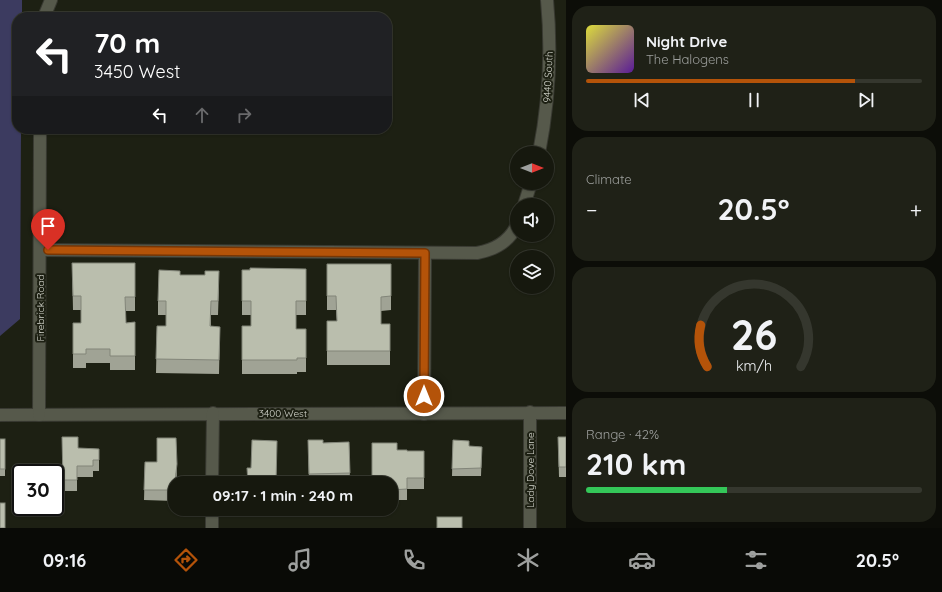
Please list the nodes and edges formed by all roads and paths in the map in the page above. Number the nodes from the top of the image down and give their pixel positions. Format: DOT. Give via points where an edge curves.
graph roads {
  1 [pos="51,0"];
  2 [pos="546,0"];
  3 [pos="46,12"];
  4 [pos="40,134"];
  5 [pos="540,146"];
  6 [pos="510,234"];
  7 [pos="40,250"];
  8 [pos="425,253"];
  9 [pos="530,412"];
  10 [pos="213,413"];
  11 [pos="566,413"];
  12 [pos="0,414"];
  13 [pos="424,414"];
  14 [pos="39,415"];
  15 [pos="212,476"];
  16 [pos="212,516"];
  17 [pos="212,528"];
  18 [pos="530,528"];
  1 -- 3 [label="street"];
  2 -- 5 [label="street, 9440 South" via="549,25 549,83"];
  4 -- 7 [label="street, Firebrick Road"];
  6 -- 8 [label="street" via="496,247 477,252"];
  7 -- 8 [label="street"];
  7 -- 14 [label="street, Firebrick Road"];
  8 -- 13 [label="street"];
  9 -- 11 [label="street, 3400 West"];
  9 -- 13 [label="street, 3400 West"];
  9 -- 18 [label="street, Lady Dove Lane"];
  10 -- 13 [label="street, 3400 West"];
  10 -- 14 [label="street, 3400 West"];
  10 -- 15 [label="street"];
  12 -- 14 [label="street, 3400 West"];
  16 -- 17 [label="street"];
}
